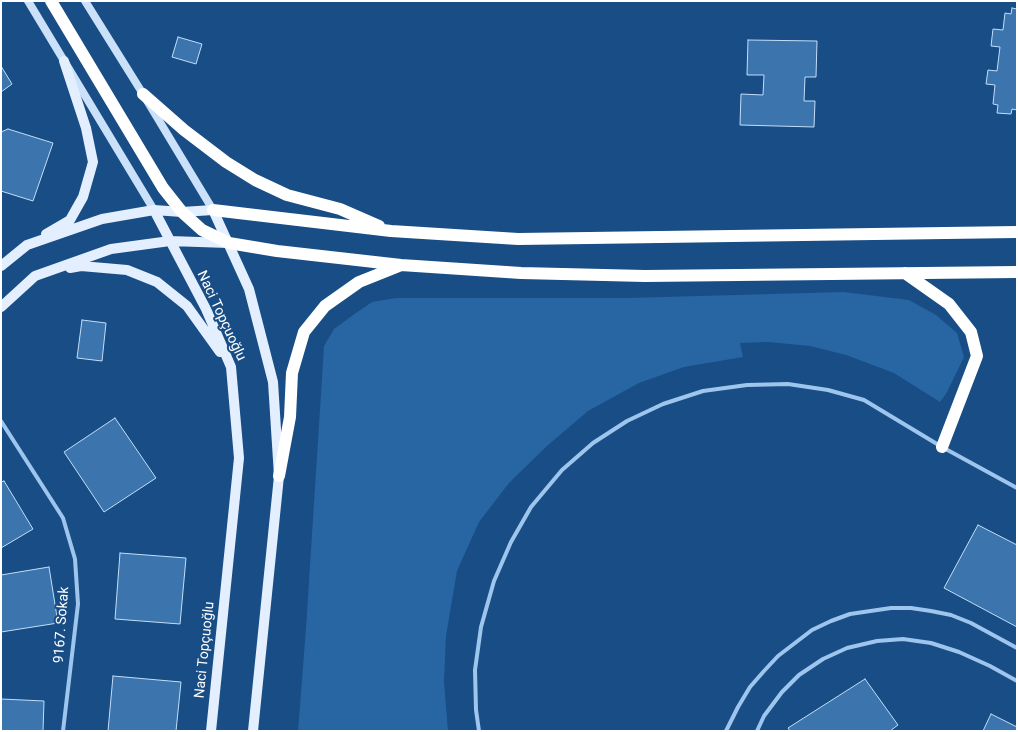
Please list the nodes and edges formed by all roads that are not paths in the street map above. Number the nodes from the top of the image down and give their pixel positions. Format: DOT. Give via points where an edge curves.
graph roads {
  1 [pos="28,1"];
  2 [pos="51,1"];
  3 [pos="85,1"];
  4 [pos="64,61"];
  5 [pos="143,94"];
  6 [pos="154,210"];
  7 [pos="213,210"];
  8 [pos="182,212"];
  9 [pos="391,231"];
  10 [pos="1017,232"];
  11 [pos="170,241"];
  12 [pos="229,244"];
  13 [pos="27,245"];
  14 [pos="401,265"];
  15 [pos="1,266"];
  16 [pos="1017,272"];
  17 [pos="905,273"];
  18 [pos="35,276"];
  19 [pos="1,307"];
  20 [pos="231,367"];
  21 [pos="1,421"];
  22 [pos="942,447"];
  23 [pos="279,476"];
  24 [pos="1017,488"];
  25 [pos="1017,648"];
  26 [pos="1017,681"];
  27 [pos="64,731"];
  28 [pos="211,731"];
  29 [pos="253,731"];
  30 [pos="479,731"];
  31 [pos="726,731"];
  32 [pos="757,731"];
  1 -- 4 [label="main road, Naci Topçuoğlu"];
  2 -- 8 [label="highway" via="163,188"];
  3 -- 5 [label="main road, Naci Topçuoğlu"];
  4 -- 6 [label="main road, Naci Topçuoğlu"];
  4 -- 13 [label="main road" via="86,128 93,162 83,197 70,220"];
  5 -- 7 [label="main road, Naci Topçuoğlu"];
  5 -- 9 [label="highway" via="184,130 255,180 287,195 340,209"];
  6 -- 8 [label="main road"];
  6 -- 11 [label="main road, Naci Topçuoğlu"];
  6 -- 13 [label="main road" via="102,220"];
  7 -- 8 [label="main road"];
  7 -- 9 [label="highway"];
  7 -- 12 [label="main road, Naci Topçuoğlu"];
  8 -- 12 [label="highway" via="202,230"];
  9 -- 10 [label="highway" via="518,239"];
  11 -- 12 [label="main road"];
  11 -- 18 [label="main road" via="111,249"];
  11 -- 20 [label="main road, Naci Topçuoğlu" via="206,309"];
  12 -- 14 [label="highway"];
  12 -- 23 [label="main road, Naci Topçuoğlu" via="250,289 273,382"];
  13 -- 15 [label="main road"];
  14 -- 17 [label="highway" via="521,273 645,276"];
  14 -- 23 [label="highway" via="359,282 324,306 304,332 292,373 290,417"];
  16 -- 17 [label="highway"];
  17 -- 22 [label="highway" via="949,304 970,332 977,356"];
  18 -- 19 [label="main road"];
  18 -- 20 [label="main road" via="81,266 128,270 157,282 187,306"];
  20 -- 28 [label="main road, Naci Topçuoğlu" via="239,458"];
  21 -- 27 [label="street, 9167. Sokak" via="63,518 75,559 78,604"];
  22 -- 24 [label="street"];
  22 -- 30 [label="street" via="864,400 828,390 788,384 747,385 703,392 664,404 627,421 593,443 562,470 531,507 511,542 494,581 481,627 476,670"];
  23 -- 29 [label="main road, Naci Topçuoğlu"];
  25 -- 31 [label="street" via="951,615 911,608 850,614 812,630 778,656 750,687"];
  26 -- 32 [label="street" via="959,652 931,643 903,639 877,641 847,648 823,659 799,675 764,716"];
}
